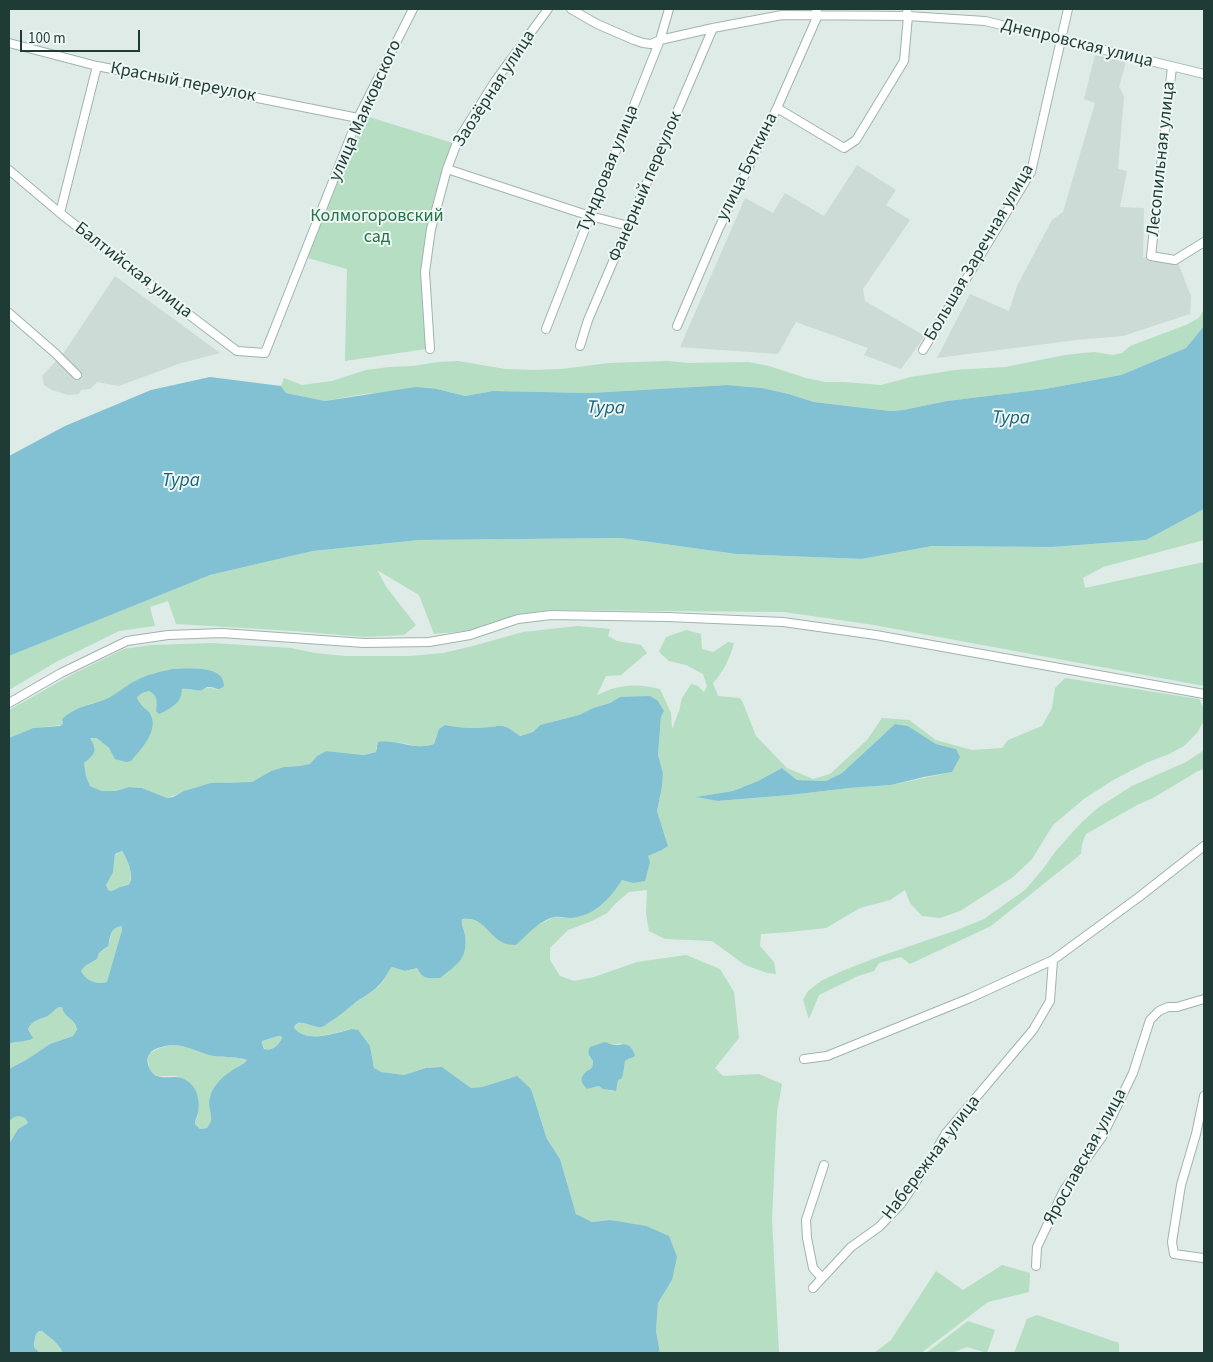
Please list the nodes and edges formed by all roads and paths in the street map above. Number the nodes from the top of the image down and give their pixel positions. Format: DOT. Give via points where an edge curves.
graph roads {
  1 [pos="413,9"];
  2 [pos="548,9"];
  3 [pos="571,9"];
  4 [pos="669,9"];
  5 [pos="1068,9"];
  6 [pos="817,12"];
  7 [pos="908,13"];
  8 [pos="713,28"];
  9 [pos="660,40"];
  10 [pos="1061,40"];
  11 [pos="9,43"];
  12 [pos="97,66"];
  13 [pos="1172,67"];
  14 [pos="1204,74"];
  15 [pos="777,108"];
  16 [pos="358,118"];
  17 [pos="447,169"];
  18 [pos="9,170"];
  19 [pos="60,213"];
  20 [pos="590,216"];
  21 [pos="629,226"];
  22 [pos="1204,242"];
  23 [pos="9,313"];
  24 [pos="677,326"];
  25 [pos="546,330"];
  26 [pos="580,346"];
  27 [pos="430,348"];
  28 [pos="924,350"];
  29 [pos="265,353"];
  30 [pos="77,375"];
  31 [pos="1204,694"];
  32 [pos="9,703"];
  33 [pos="1204,846"];
  34 [pos="1052,960"];
  35 [pos="1204,999"];
  36 [pos="804,1059"];
  37 [pos="1204,1096"];
  38 [pos="824,1165"];
  39 [pos="1203,1258"];
  40 [pos="1036,1266"];
  41 [pos="822,1278"];
  42 [pos="813,1288"];
  1 -- 16 [label="street, улица Маяковского"];
  2 -- 17 [label="street, Заозёрная улица" via="496,80 458,140"];
  3 -- 9 [label="street, Днепровская улица" via="634,40 651,44"];
  4 -- 9 [label="street, Тундровая улица"];
  5 -- 10 [label="street, Большая Заречная улица"];
  6 -- 7 [label="street, Днепровская улица"];
  6 -- 8 [label="street, Днепровская улица"];
  6 -- 15 [label="street, улица Боткина"];
  7 -- 10 [label="street, Днепровская улица" via="985,21"];
  7 -- 15 [label="street" via="904,61 856,140 844,148"];
  8 -- 9 [label="street, Днепровская улица"];
  8 -- 21 [label="street, Фанерный переулок"];
  9 -- 20 [label="street, Тундровая улица"];
  10 -- 13 [label="street, Днепровская улица"];
  10 -- 28 [label="street, Большая Заречная улица" via="1031,172"];
  11 -- 12 [label="street, Красный переулок"];
  12 -- 16 [label="street, Красный переулок"];
  12 -- 19 [label="street"];
  13 -- 14 [label="street, Днепровская улица"];
  13 -- 22 [label="street, Лесопильная улица" via="1151,256 1175,260"];
  15 -- 24 [label="street, улица Боткина" via="719,228"];
  16 -- 29 [label="street, улица Маяковского"];
  17 -- 20 [label="street"];
  17 -- 27 [label="street, Заозёрная улица" via="431,229 425,272"];
  18 -- 19 [label="street, Балтийская улица"];
  19 -- 29 [label="street, Балтийская улица" via="237,352"];
  20 -- 21 [label="street"];
  20 -- 25 [label="street, Тундровая улица"];
  21 -- 26 [label="street, Фанерный переулок"];
  23 -- 30 [label="street"];
  31 -- 32 [label="street" via="886,637 783,622 551,615 518,619 470,635 429,642 364,643 222,632 127,641"];
  33 -- 34 [label="street"];
  34 -- 36 [label="street" via="970,998 827,1056"];
  34 -- 41 [label="street, Набережная улица" via="1050,1001 1033,1030 946,1133 901,1204 879,1227 851,1247"];
  35 -- 40 [label="street, Ярославская улица" via="1168,1007 1150,1020 1133,1073 1102,1137 1064,1190 1037,1247"];
  37 -- 39 [label="street" via="1181,1185 1172,1242 1174,1254"];
  38 -- 41 [label="street" via="806,1220 812,1268"];
  41 -- 42 [label="street, Набережная улица"];
}
